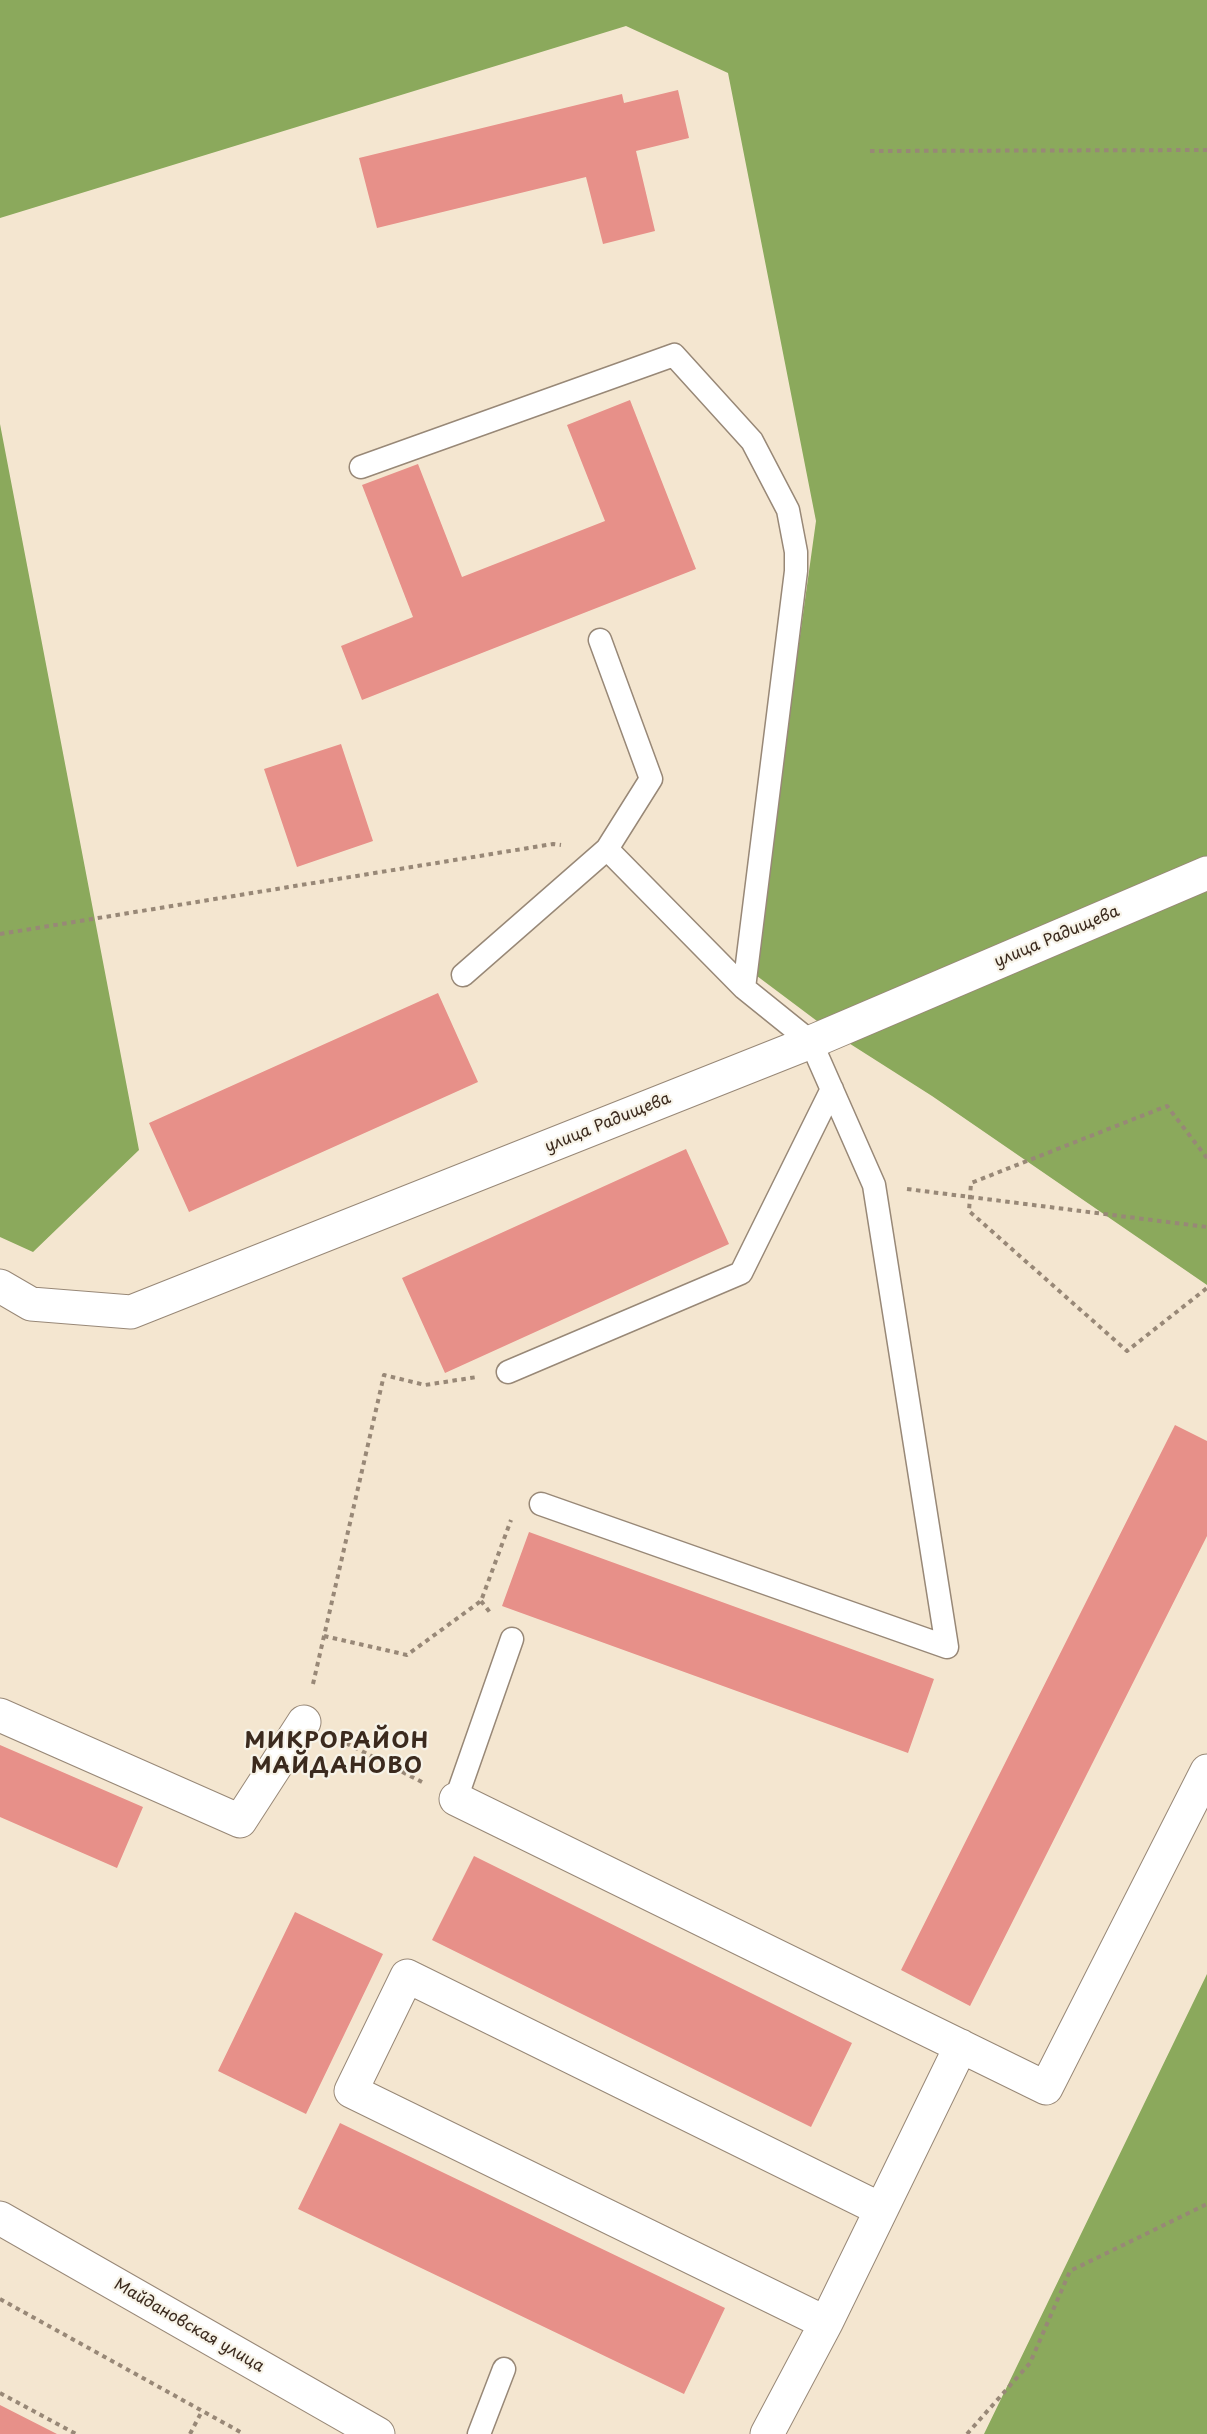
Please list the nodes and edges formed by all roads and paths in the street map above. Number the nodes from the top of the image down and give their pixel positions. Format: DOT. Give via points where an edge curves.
graph roads {
  1 [pos="1207,150"];
  2 [pos="870,151"];
  3 [pos="361,467"];
  4 [pos="600,640"];
  5 [pos="607,849"];
  6 [pos="1207,873"];
  7 [pos="0,934"];
  8 [pos="463,975"];
  9 [pos="744,988"];
  10 [pos="812,1042"];
  11 [pos="832,1089"];
  12 [pos="1207,1158"];
  13 [pos="874,1185"];
  14 [pos="970,1197"];
  15 [pos="1207,1227"];
  16 [pos="0,1286"];
  17 [pos="1207,1288"];
  18 [pos="508,1372"];
  19 [pos="541,1504"];
  20 [pos="324,1635"];
  21 [pos="512,1639"];
  22 [pos="0,1715"];
  23 [pos="304,1722"];
  24 [pos="1207,1771"];
  25 [pos="456,1799"];
  26 [pos="961,2046"];
  27 [pos="1207,2204"];
  28 [pos="880,2209"];
  29 [pos="0,2218"];
  30 [pos="0,2300"];
  31 [pos="826,2323"];
  32 [pos="504,2369"];
  33 [pos="0,2393"];
  34 [pos="202,2411"];
  35 [pos="76,2434"];
  36 [pos="190,2434"];
  37 [pos="244,2434"];
  38 [pos="378,2434"];
  39 [pos="479,2434"];
  40 [pos="766,2434"];
  41 [pos="967,2434"];
  1 -- 2 [label="path"];
  3 -- 9 [label="lane" via="674,355 752,441 788,510 796,571"];
  4 -- 5 [label="lane" via="651,779"];
  5 -- 7 [label="path" via="553,844"];
  5 -- 8 [label="lane"];
  5 -- 9 [label="lane"];
  6 -- 10 [label="street, улица Радищева"];
  9 -- 10 [label="lane"];
  10 -- 11 [label="lane"];
  10 -- 16 [label="street, улица Радищева" via="131,1312 31,1304"];
  11 -- 13 [label="lane"];
  11 -- 18 [label="lane" via="741,1272"];
  12 -- 14 [label="path" via="1167,1106 970,1183"];
  13 -- 14 [label="path"];
  13 -- 19 [label="lane" via="947,1647"];
  14 -- 15 [label="path"];
  14 -- 17 [label="path" via="969,1211 1127,1350"];
  18 -- 20 [label="path" via="425,1385 384,1375"];
  19 -- 20 [label="path" via="512,1520 481,1601 407,1655"];
  20 -- 23 [label="path"];
  21 -- 25 [label="lane"];
  22 -- 23 [label="street" via="240,1821"];
  23 -- 25 [label="path"];
  24 -- 26 [label="street" via="1046,2088"];
  25 -- 26 [label="street"];
  26 -- 28 [label="street"];
  27 -- 41 [label="path" via="1070,2271 1030,2363"];
  28 -- 31 [label="street"];
  28 -- 31 [label="street" via="407,1976 351,2091"];
  29 -- 38 [label="street, Майдановская улица"];
  30 -- 34 [label="path"];
  31 -- 40 [label="street"];
  32 -- 39 [label="lane"];
  33 -- 35 [label="path"];
  34 -- 36 [label="path"];
  34 -- 37 [label="path"];
}
